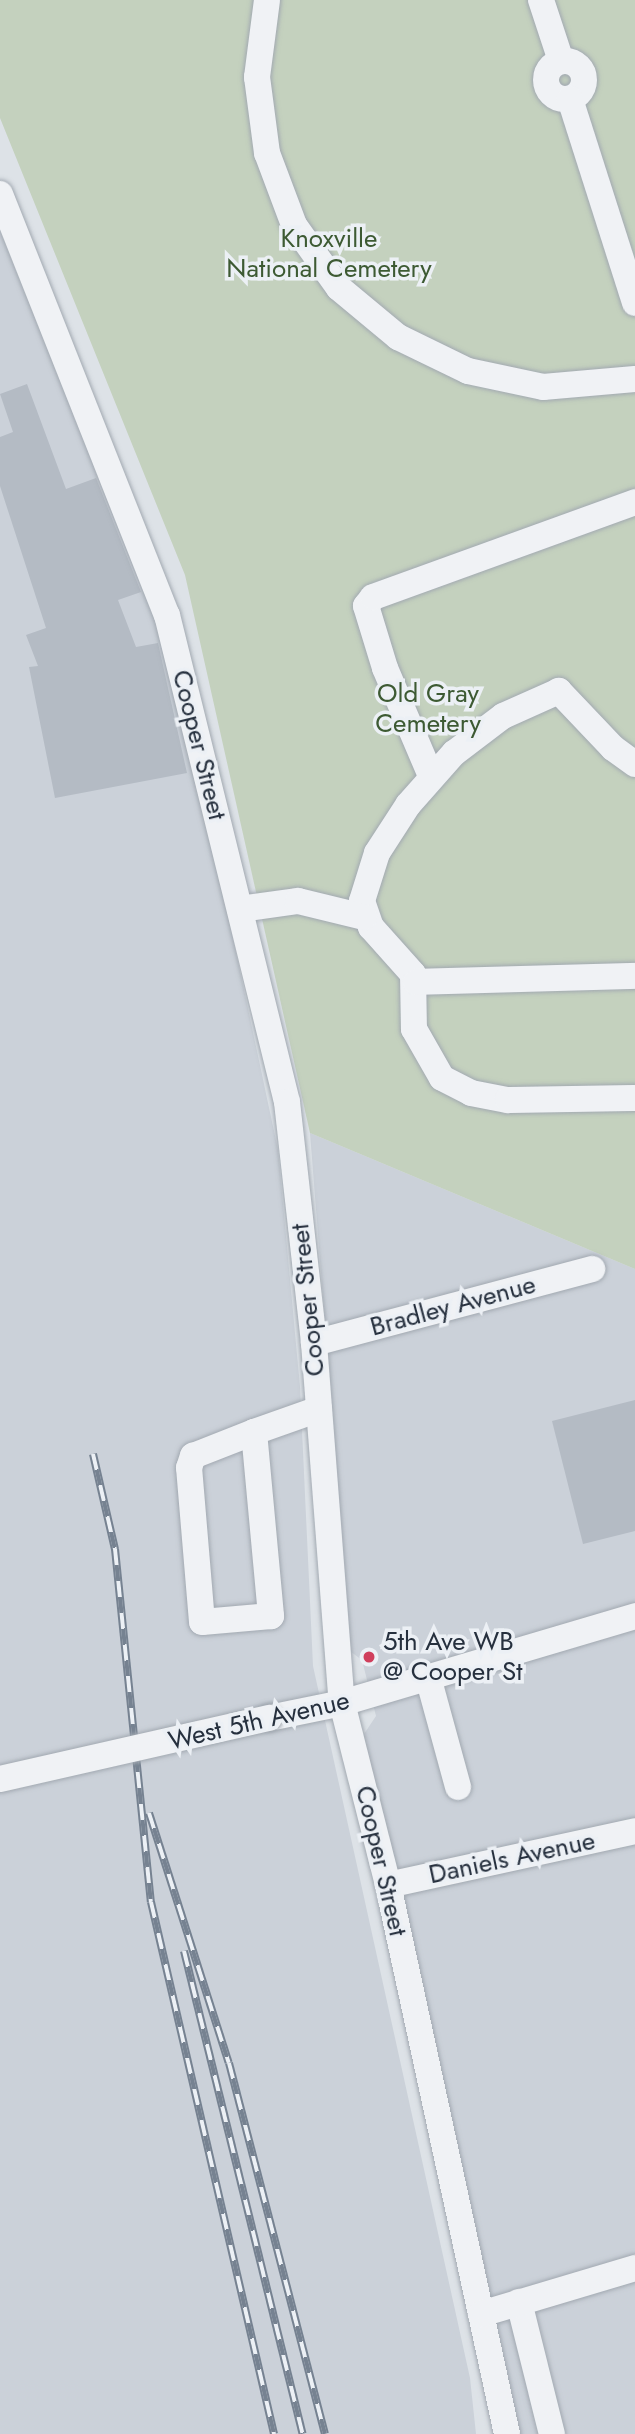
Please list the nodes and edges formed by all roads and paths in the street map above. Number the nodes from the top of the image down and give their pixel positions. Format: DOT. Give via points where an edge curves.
graph roads {
  1 [pos="267,0"];
  2 [pos="541,0"];
  3 [pos="0,194"];
  4 [pos="635,303"];
  5 [pos="635,379"];
  6 [pos="635,502"];
  7 [pos="635,764"];
  8 [pos="430,776"];
  9 [pos="240,909"];
  10 [pos="364,917"];
  11 [pos="635,976"];
  12 [pos="416,982"];
  13 [pos="635,1098"];
  14 [pos="592,1269"];
  15 [pos="314,1343"];
  16 [pos="319,1409"];
  17 [pos="254,1432"];
  18 [pos="635,1616"];
  19 [pos="428,1677"];
  20 [pos="342,1703"];
  21 [pos="0,1779"];
  22 [pos="458,1787"];
  23 [pos="635,1831"];
  24 [pos="388,1885"];
  25 [pos="635,2268"];
  26 [pos="519,2302"];
  27 [pos="481,2314"];
  28 [pos="507,2434"];
  29 [pos="552,2434"];
  1 -- 5 [label="street" via="257,78 267,153 295,225 340,288 398,338 468,371 543,387"];
  2 -- 4 [label="street" via="561,61 576,64 584,76 582,90 570,99"];
  3 -- 9 [label="street, Cooper Street" via="166,615"];
  6 -- 8 [label="street" via="373,597 366,606"];
  7 -- 8 [label="street" via="613,748 559,691 492,723"];
  8 -- 10 [label="street" via="370,865 362,901"];
  9 -- 10 [label="street" via="298,901"];
  9 -- 15 [label="street, Cooper Street" via="287,1102"];
  10 -- 12 [label="street"];
  11 -- 12 [label="street"];
  12 -- 13 [label="street" via="414,1029 435,1070 454,1086 508,1100"];
  14 -- 15 [label="street, Bradley Avenue"];
  15 -- 16 [label="street, Cooper Street"];
  16 -- 17 [label="street"];
  16 -- 20 [label="street, Cooper Street"];
  17 -- 17 [label="street" via="193,1456 189,1468 201,1622 271,1616"];
  18 -- 19 [label="street, West 5th Avenue"];
  19 -- 20 [label="street, West 5th Avenue"];
  19 -- 22 [label="street"];
  20 -- 21 [label="street, West 5th Avenue, bridge"];
  20 -- 24 [label="street, Cooper Street"];
  23 -- 24 [label="street, Daniels Avenue"];
  24 -- 27 [label="street, Cooper Street"];
  25 -- 26 [label="street"];
  26 -- 27 [label="street"];
  26 -- 29 [label="street"];
  27 -- 28 [label="street, Cooper Street"];
}
